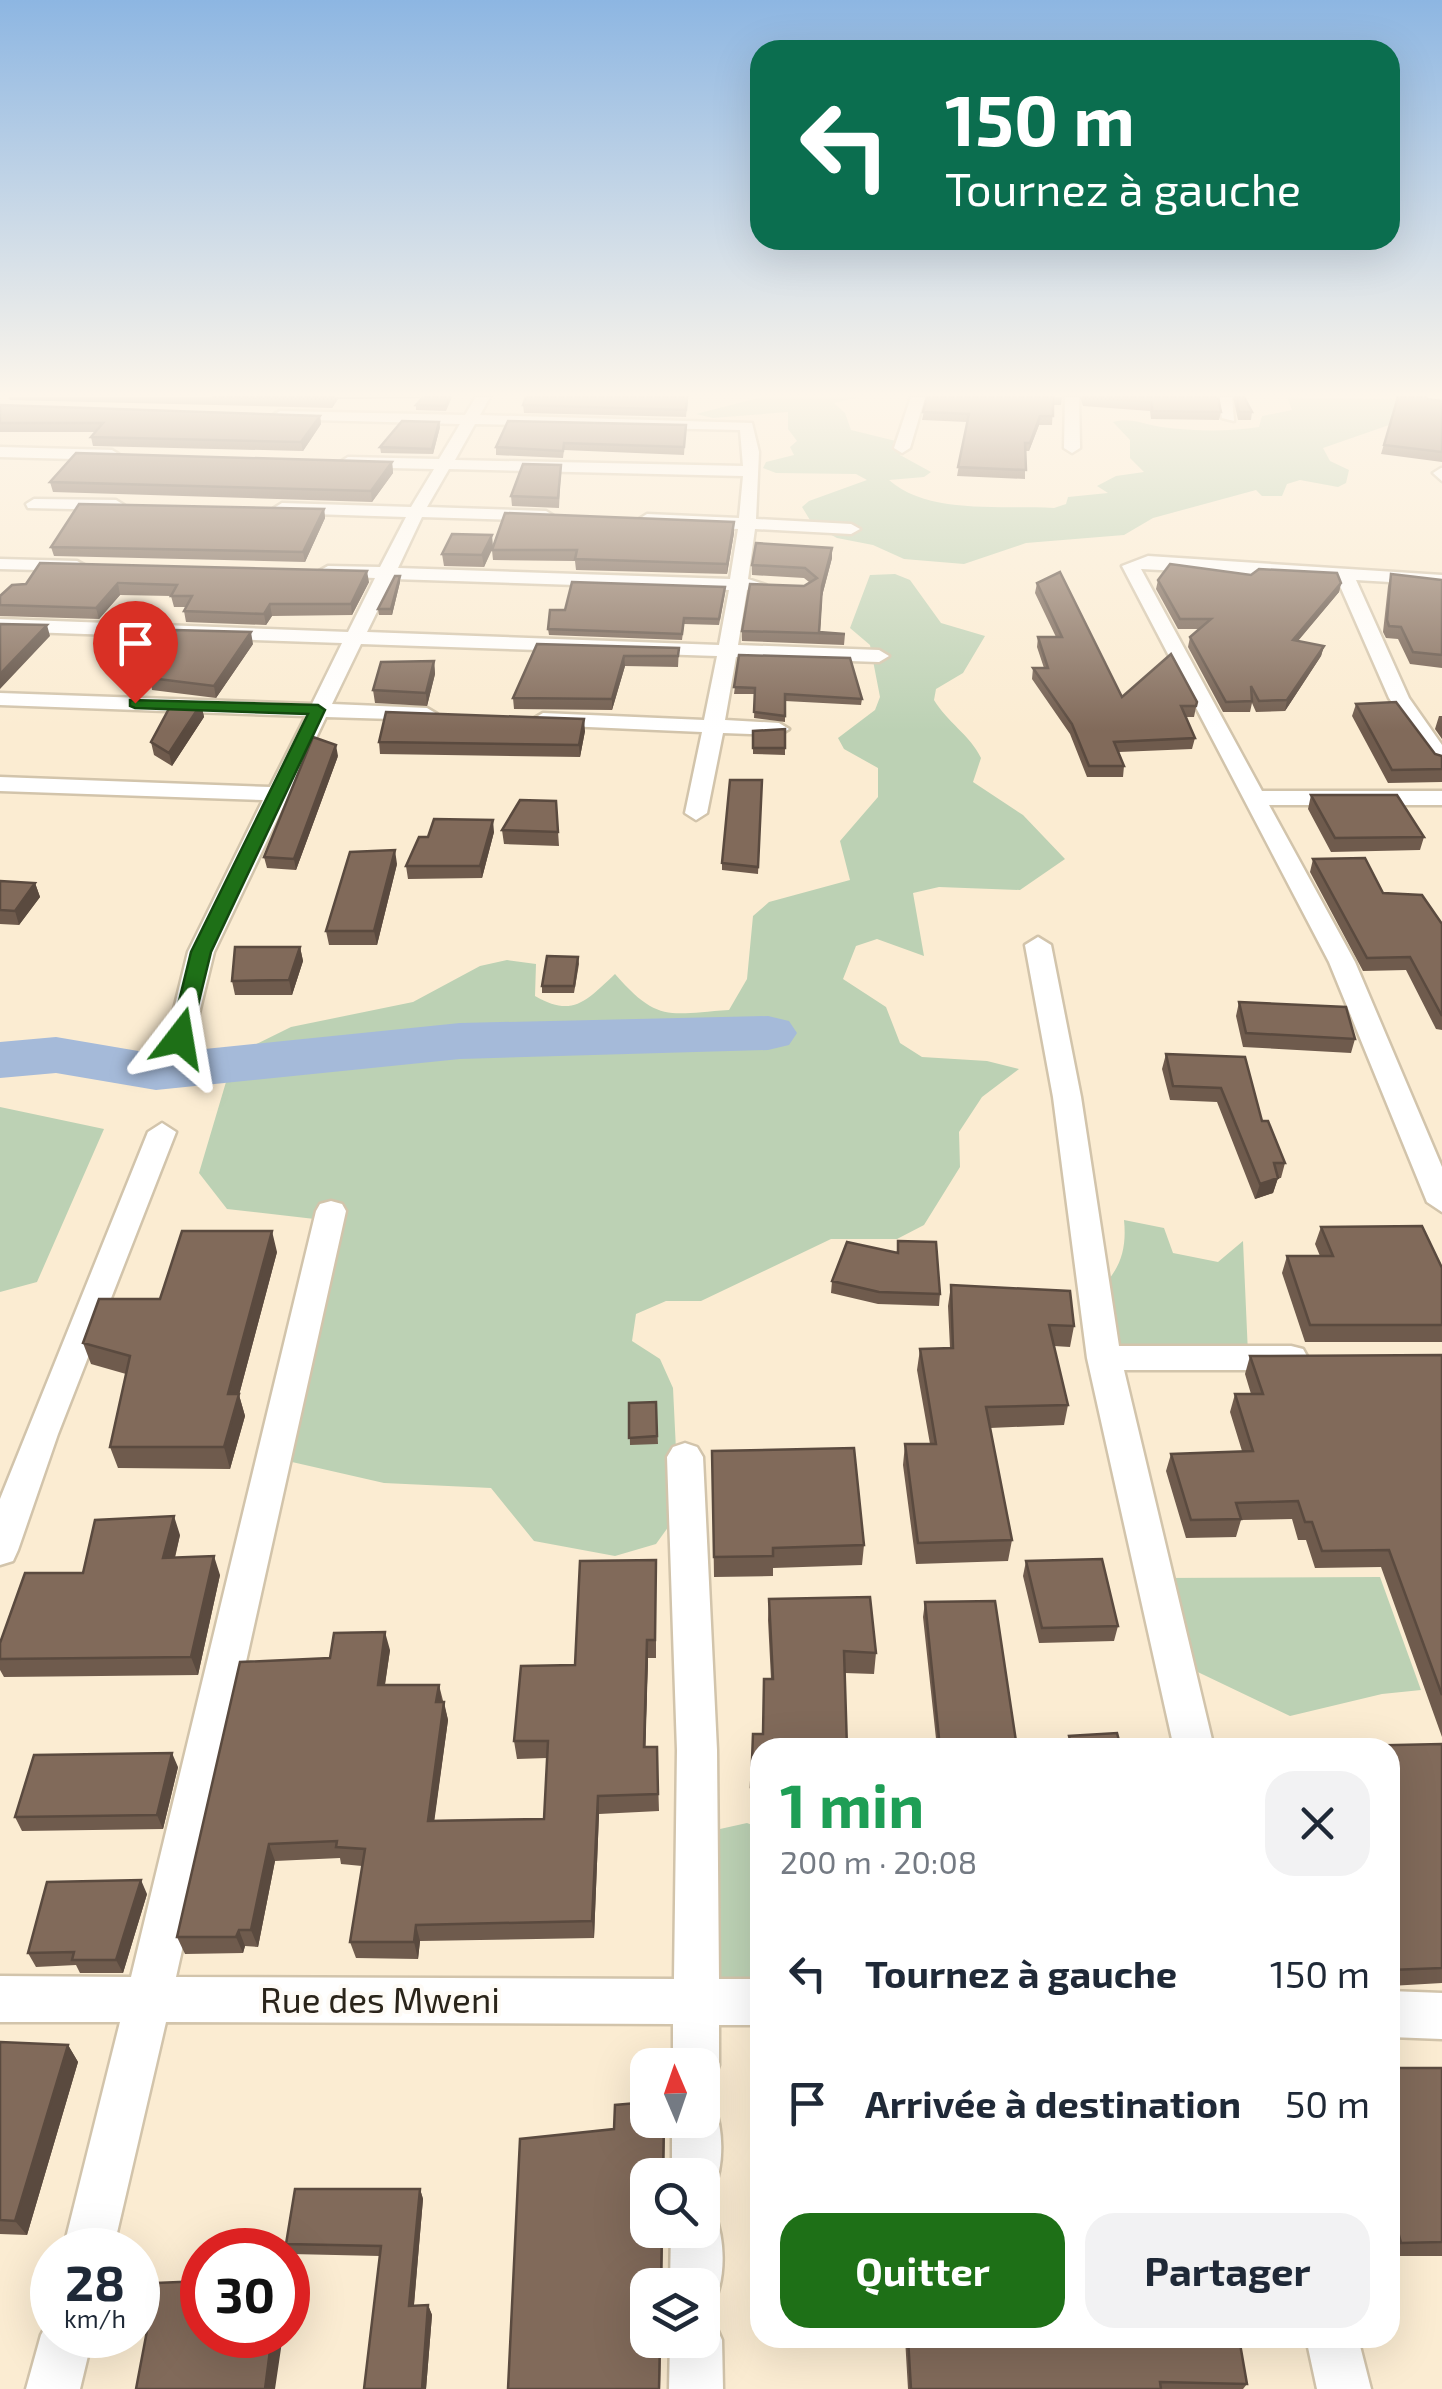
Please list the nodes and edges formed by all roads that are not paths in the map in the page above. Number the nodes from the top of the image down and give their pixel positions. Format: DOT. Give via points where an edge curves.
graph roads {
  1 [pos="289,508"];
  2 [pos="749,508"];
  3 [pos="418,511"];
  4 [pos="571,517"];
  5 [pos="630,519"];
  6 [pos="749,522"];
  7 [pos="850,529"];
  8 [pos="0,564"];
  9 [pos="97,566"];
  10 [pos="310,571"];
  11 [pos="1344,572"];
  12 [pos="388,573"];
  13 [pos="1442,580"];
  14 [pos="737,584"];
  15 [pos="770,586"];
  16 [pos="0,625"];
  17 [pos="355,636"];
  18 [pos="726,648"];
  19 [pos="879,656"];
  20 [pos="0,699"];
  21 [pos="318,710"];
  22 [pos="456,716"];
  23 [pos="516,718"];
  24 [pos="714,726"];
  25 [pos="778,729"];
  26 [pos="1442,760"];
  27 [pos="0,784"];
  28 [pos="279,794"];
  29 [pos="1253,798"];
  30 [pos="1442,798"];
  31 [pos="696,813"];
  32 [pos="1038,945"];
  33 [pos="180,1038"];
  34 [pos="162,1132"];
  35 [pos="1442,1202"];
  36 [pos="331,1211"];
  37 [pos="1104,1358"];
  38 [pos="1317,1358"];
  39 [pos="685,1457"];
  40 [pos="0,1550"];
  41 [pos="1192,1738"];
  42 [pos="150,1997"];
  43 [pos="0,1999"];
  44 [pos="696,2001"];
  45 [pos="750,2002"];
  46 [pos="1400,2014"];
  47 [pos="1442,2016"];
  48 [pos="696,2048"];
  49 [pos="93,2228"];
  50 [pos="1334,2348"];
  51 [pos="60,2358"];
  52 [pos="696,2358"];
  53 [pos="53,2389"];
  54 [pos="696,2389"];
  55 [pos="1344,2389"];
  1 -- 3 [label="street"];
  2 -- 6 [label="street"];
  3 -- 4 [label="street"];
  3 -- 12 [label="street"];
  5 -- 6 [label="street"];
  6 -- 7 [label="street"];
  6 -- 14 [label="street"];
  8 -- 9 [label="street"];
  10 -- 12 [label="street"];
  11 -- 13 [label="street"];
  11 -- 26 [label="street" via="1399,698"];
  11 -- 29 [label="street" via="1148,561 1132,566"];
  12 -- 14 [label="street"];
  12 -- 17 [label="street"];
  14 -- 15 [label="street"];
  14 -- 18 [label="street"];
  16 -- 17 [label="street"];
  17 -- 18 [label="street"];
  17 -- 21 [label="street"];
  18 -- 19 [label="street"];
  18 -- 24 [label="street"];
  20 -- 21 [label="street"];
  21 -- 22 [label="street"];
  21 -- 28 [label="street"];
  23 -- 24 [label="street"];
  24 -- 25 [label="street"];
  24 -- 31 [label="street"];
  27 -- 28 [label="street"];
  28 -- 33 [label="street" via="201,952"];
  29 -- 30 [label="street"];
  29 -- 35 [label="street" via="1342,962"];
  32 -- 37 [label="street" via="1068,1097"];
  34 -- 40 [label="street"];
  36 -- 42 [label="street"];
  37 -- 38 [label="street"];
  37 -- 41 [label="street"];
  39 -- 44 [label="street" via="696,1750"];
  42 -- 43 [label="street, Rue des Mweni"];
  42 -- 44 [label="street, Rue des Mweni"];
  42 -- 49 [label="street"];
  44 -- 45 [label="street, Rue des Mweni"];
  44 -- 48 [label="street"];
  46 -- 47 [label="street"];
  50 -- 55 [label="street"];
  51 -- 53 [label="street"];
  52 -- 54 [label="street"];
}
